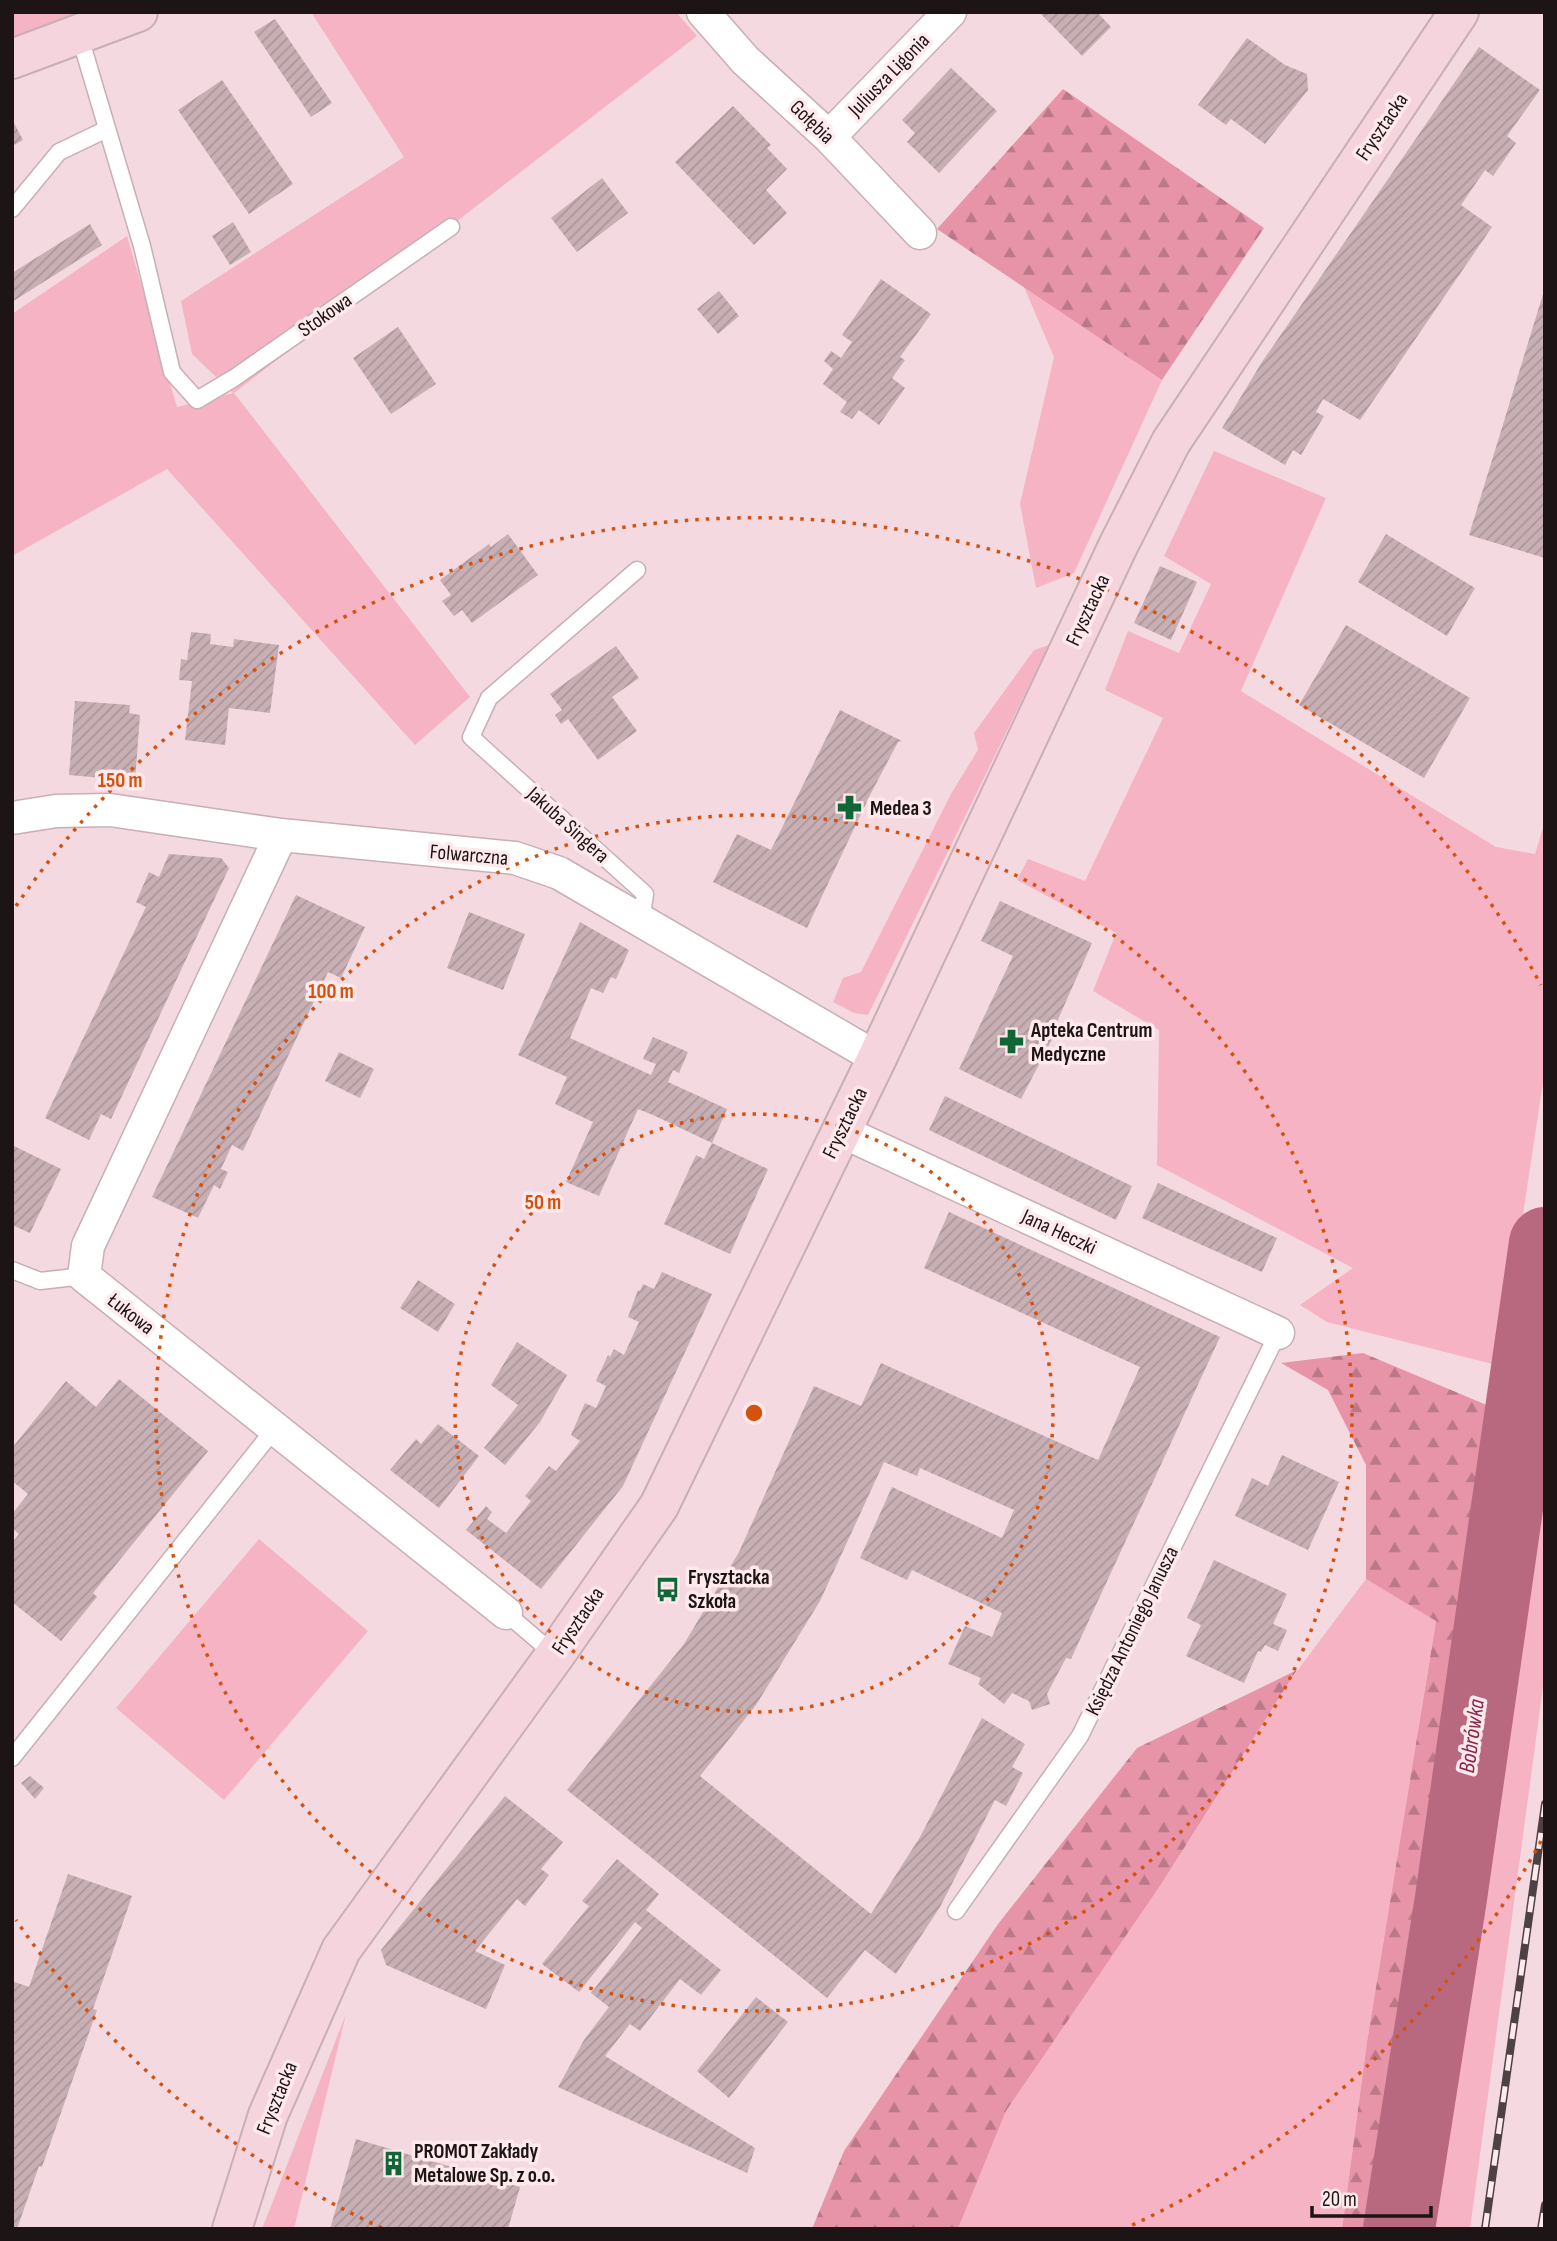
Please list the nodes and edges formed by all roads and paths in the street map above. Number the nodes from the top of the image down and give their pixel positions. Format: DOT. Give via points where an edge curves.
graph roads {
  1 [pos="138,12"];
  2 [pos="703,12"];
  3 [pos="950,12"];
  4 [pos="1459,12"];
  5 [pos="79,34"];
  6 [pos="12,59"];
  7 [pos="107,130"];
  8 [pos="828,137"];
  9 [pos="12,209"];
  10 [pos="451,227"];
  11 [pos="920,233"];
  12 [pos="637,570"];
  13 [pos="12,818"];
  14 [pos="281,835"];
  15 [pos="640,922"];
  16 [pos="877,1058"];
  17 [pos="841,1131"];
  18 [pos="12,1270"];
  19 [pos="85,1276"];
  20 [pos="1278,1333"];
  21 [pos="276,1427"];
  22 [pos="506,1613"];
  23 [pos="555,1655"];
  24 [pos="12,1757"];
  25 [pos="956,1911"];
  26 [pos="232,2229"];
  1 -- 5 [label="street"];
  2 -- 8 [label="street, Gołębia" via="745,60"];
  3 -- 8 [label="street, Juliusza Ligonia"];
  4 -- 16 [label="street, Frysztacka" via="1171,442"];
  5 -- 6 [label="street"];
  5 -- 7 [label="lane"];
  7 -- 9 [label="lane" via="59,152"];
  7 -- 10 [label="lane, Stokowa" via="142,246 172,372 197,400"];
  8 -- 11 [label="street, Gołębia"];
  12 -- 15 [label="lane, Jakuba Singera" via="489,698 471,737 645,894"];
  13 -- 14 [label="street, Folwarczna" via="110,810"];
  14 -- 15 [label="street, Folwarczna" via="515,859 559,873"];
  14 -- 19 [label="street" via="88,1246"];
  15 -- 16 [label="street, Folwarczna"];
  16 -- 17 [label="street, Frysztacka"];
  17 -- 20 [label="street, Jana Heczki"];
  17 -- 23 [label="street, Frysztacka" via="659,1506"];
  18 -- 19 [label="lane" via="40,1282"];
  19 -- 21 [label="street, Łukowa"];
  20 -- 25 [label="lane, Księdza Antoniego Janusza" via="1080,1736"];
  21 -- 22 [label="street, Łukowa"];
  21 -- 24 [label="lane"];
  22 -- 23 [label="lane, Łukowa"];
  23 -- 26 [label="street, Frysztacka" via="341,1950 268,2115"];
}
